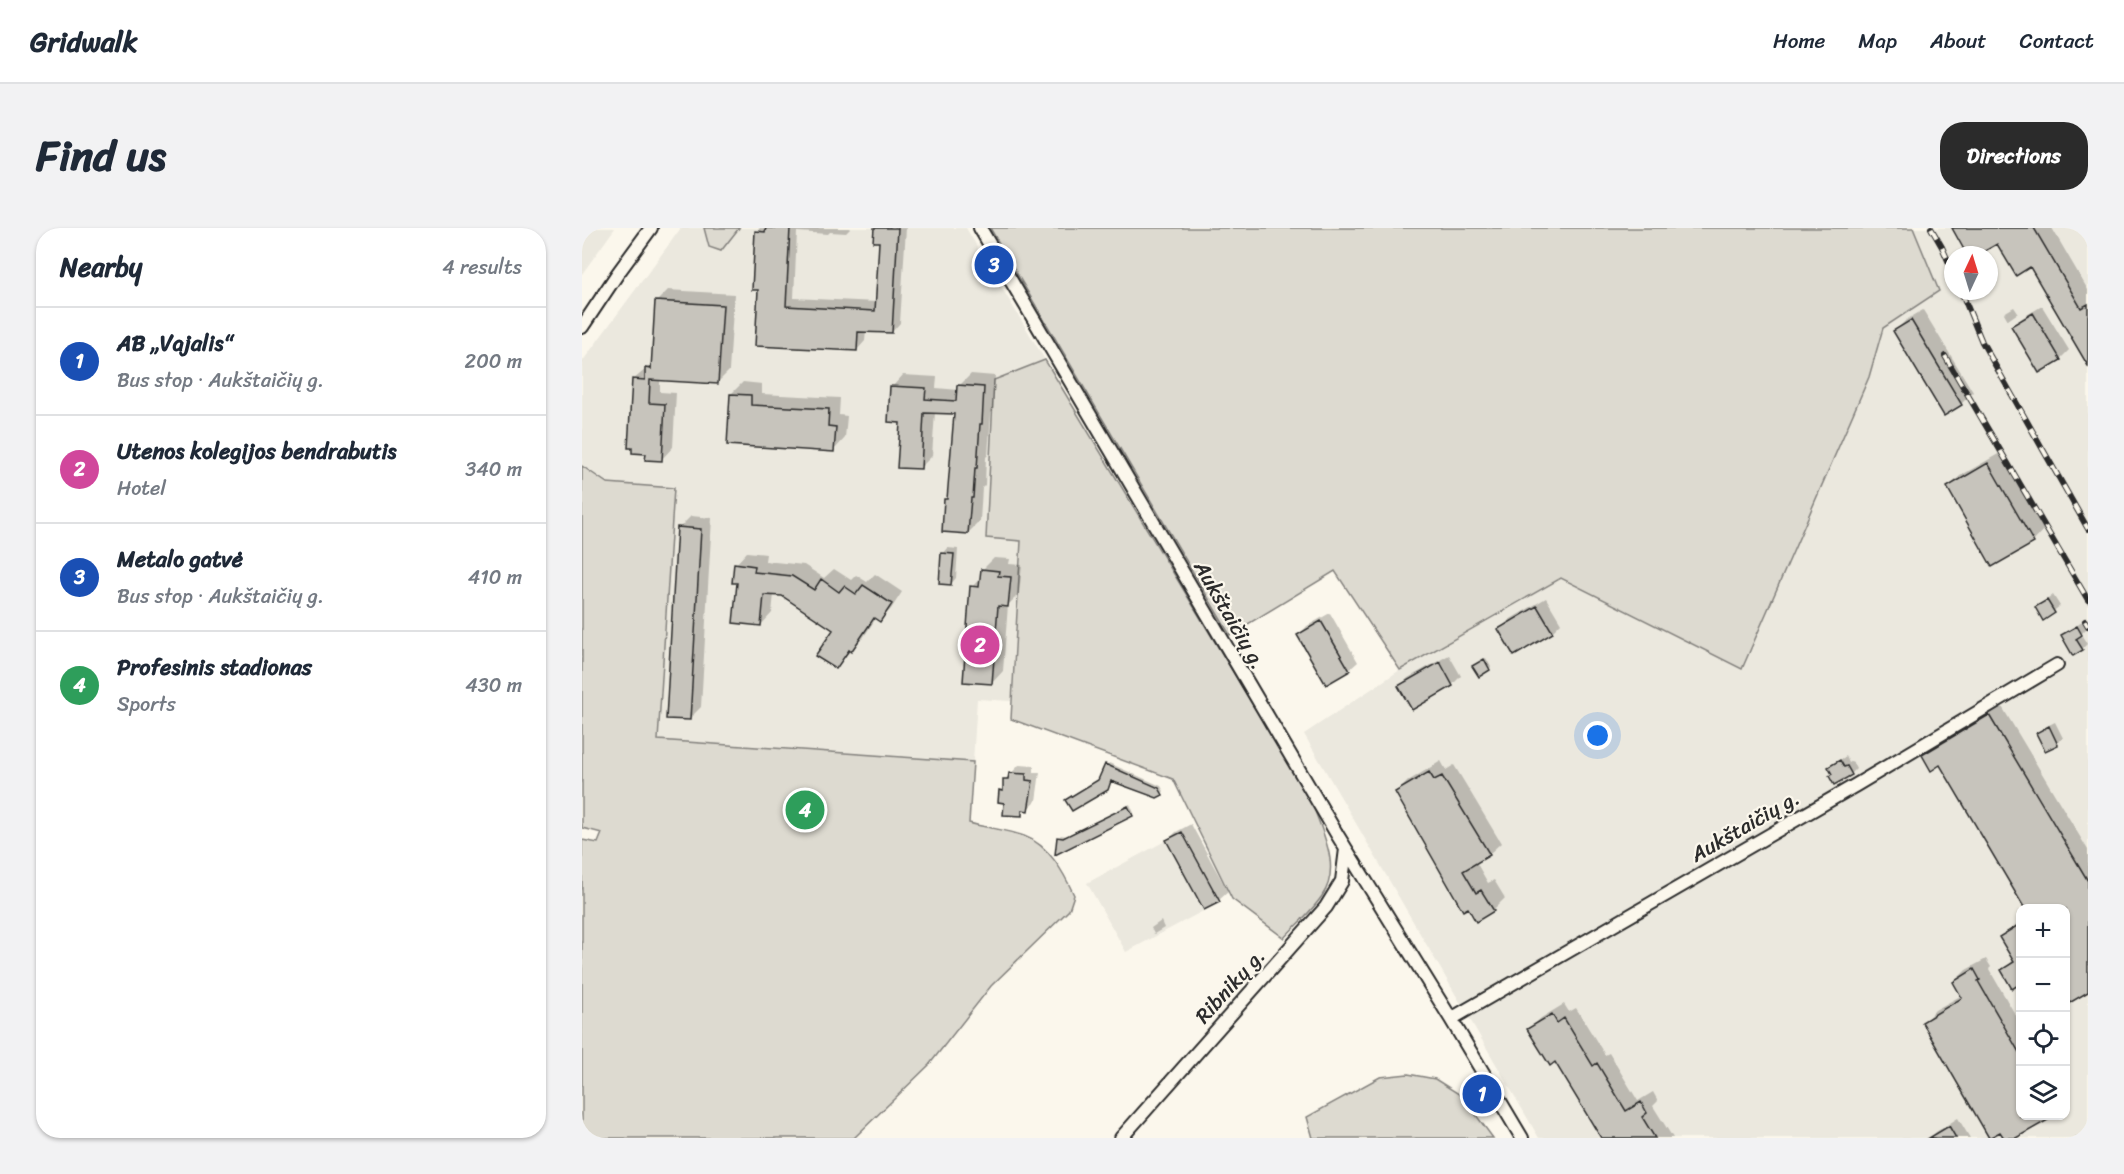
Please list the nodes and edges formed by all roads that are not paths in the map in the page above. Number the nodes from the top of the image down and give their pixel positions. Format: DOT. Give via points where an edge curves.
graph roads {
  1 [pos="651,228"];
  2 [pos="980,228"];
  3 [pos="582,327"];
  4 [pos="2057,665"];
  5 [pos="1346,849"];
  6 [pos="1451,1019"];
  7 [pos="1121,1138"];
  8 [pos="1522,1138"];
  1 -- 3 [label="street"];
  2 -- 5 [label="street, Aukštaičių g."];
  4 -- 6 [label="street, Aukštaičių g."];
  5 -- 6 [label="street, Aukštaičių g."];
  5 -- 7 [label="street, Ribnikų g." via="1341,880 1326,907"];
  6 -- 8 [label="street, Aukštaičių g."];
}
